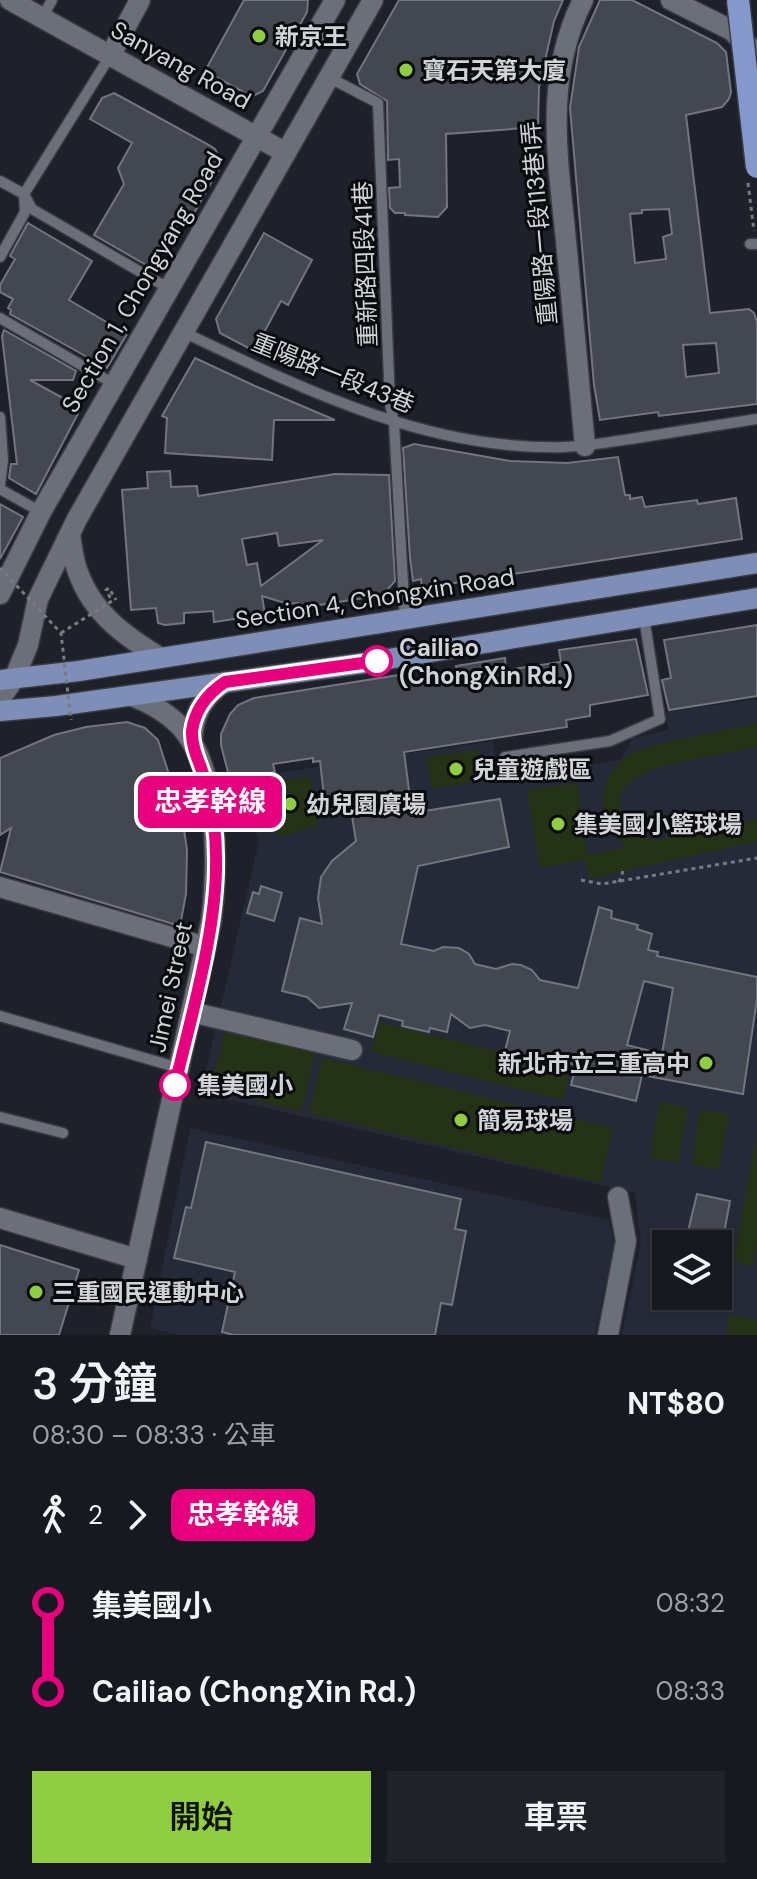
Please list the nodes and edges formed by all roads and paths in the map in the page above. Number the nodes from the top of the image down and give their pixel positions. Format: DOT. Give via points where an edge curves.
graph roads {
  1 [pos="10,0"];
  2 [pos="140,0"];
  3 [pos="335,0"];
  4 [pos="373,0"];
  5 [pos="583,0"];
  6 [pos="671,0"];
  7 [pos="744,1"];
  8 [pos="47,9"];
  9 [pos="731,30"];
  10 [pos="755,51"];
  11 [pos="110,56"];
  12 [pos="330,78"];
  13 [pos="757,87"];
  14 [pos="255,136"];
  15 [pos="286,153"];
  16 [pos="757,167"];
  17 [pos="0,181"];
  18 [pos="24,194"];
  19 [pos="0,257"];
  20 [pos="168,288"];
  21 [pos="0,318"];
  22 [pos="183,332"];
  23 [pos="114,384"];
  24 [pos="0,417"];
  25 [pos="757,419"];
  26 [pos="394,423"];
  27 [pos="585,446"];
  28 [pos="0,487"];
  29 [pos="41,512"];
  30 [pos="70,534"];
  31 [pos="757,563"];
  32 [pos="0,568"];
  33 [pos="0,594"];
  34 [pos="757,598"];
  35 [pos="116,600"];
  36 [pos="644,617"];
  37 [pos="405,619"];
  38 [pos="61,633"];
  39 [pos="161,658"];
  40 [pos="7,680"];
  41 [pos="225,682"];
  42 [pos="132,696"];
  43 [pos="0,699"];
  44 [pos="0,711"];
  45 [pos="64,713"];
  46 [pos="192,742"];
  47 [pos="505,757"];
  48 [pos="757,858"];
  49 [pos="623,871"];
  50 [pos="581,880"];
  51 [pos="619,882"];
  52 [pos="0,887"];
  53 [pos="206,947"];
  54 [pos="191,1012"];
  55 [pos="0,1016"];
  56 [pos="352,1050"];
  57 [pos="179,1068"];
  58 [pos="0,1117"];
  59 [pos="63,1133"];
  60 [pos="618,1197"];
  61 [pos="0,1218"];
  62 [pos="137,1259"];
  63 [pos="120,1335"];
  64 [pos="608,1335"];
  1 -- 8 [label="street, Sanyang Road"];
  2 -- 11 [label="street"];
  3 -- 14 [label="street, Section 1, Chongyang Road"];
  4 -- 12 [label="street"];
  5 -- 27 [label="street, 重陽路一段113巷1弄" via="561,57 555,126"];
  6 -- 9 [label="street"];
  7 -- 9 [label="main road" via="747,20"];
  7 -- 10 [label="main road"];
  7 -- 16 [label="highway, bridge"];
  8 -- 11 [label="street, Sanyang Road"];
  9 -- 10 [label="street"];
  10 -- 13 [label="main road"];
  11 -- 14 [label="street, Sanyang Road"];
  11 -- 18 [label="lane"];
  12 -- 15 [label="street"];
  12 -- 26 [label="lane, 重新路四段41巷" via="378,103"];
  14 -- 15 [label="street, Sanyang Road"];
  14 -- 20 [label="street, Section 1, Chongyang Road"];
  15 -- 22 [label="street"];
  17 -- 18 [label="lane"];
  18 -- 19 [label="lane" via="25,212"];
  18 -- 20 [label="lane" via="32,209"];
  20 -- 23 [label="street, Section 1, Chongyang Road"];
  21 -- 23 [label="lane"];
  22 -- 26 [label="lane, 重陽路一段43巷"];
  22 -- 30 [label="street"];
  23 -- 29 [label="street, Section 1, Chongyang Road"];
  24 -- 28 [label="lane"];
  25 -- 27 [label="lane, 重陽路一段43巷"];
  26 -- 27 [label="lane, 重陽路一段43巷" via="519,445"];
  26 -- 37 [label="lane, 重新路四段41巷"];
  28 -- 29 [label="lane"];
  29 -- 33 [label="street, Section 1, Chongyang Road"];
  30 -- 39 [label="street" via="78,573 97,608 125,636"];
  30 -- 40 [label="street" via="38,599 28,645"];
  31 -- 37 [label="main road, Section 4, Chongxin Road"];
  32 -- 38 [label="path, bridge"];
  34 -- 36 [label="main road"];
  35 -- 38 [label="path, bridge" via="109,588 112,601"];
  36 -- 41 [label="main road"];
  36 -- 47 [label="lane" via="660,719 610,741"];
  37 -- 39 [label="main road, Section 4, Chongxin Road"];
  38 -- 45 [label="path, bridge"];
  39 -- 40 [label="main road, Section 4, Chongxin Road"];
  40 -- 43 [label="street"];
  41 -- 42 [label="main road"];
  41 -- 46 [label="street" via="199,707"];
  42 -- 45 [label="main road"];
  42 -- 46 [label="street, Jimei Street" via="166,714"];
  44 -- 45 [label="main road"];
  46 -- 53 [label="street, Jimei Street" via="206,783 216,856"];
  48 -- 51 [label="path"];
  49 -- 51 [label="path"];
  50 -- 51 [label="path"];
  52 -- 53 [label="street"];
  53 -- 54 [label="street, Jimei Street"];
  54 -- 56 [label="street"];
  54 -- 57 [label="street, Jimei Street"];
  55 -- 57 [label="lane"];
  57 -- 62 [label="street, Jimei Street"];
  58 -- 59 [label="lane"];
  60 -- 64 [label="street" via="626,1241"];
  61 -- 62 [label="street"];
  62 -- 63 [label="street, Jimei Street"];
}
